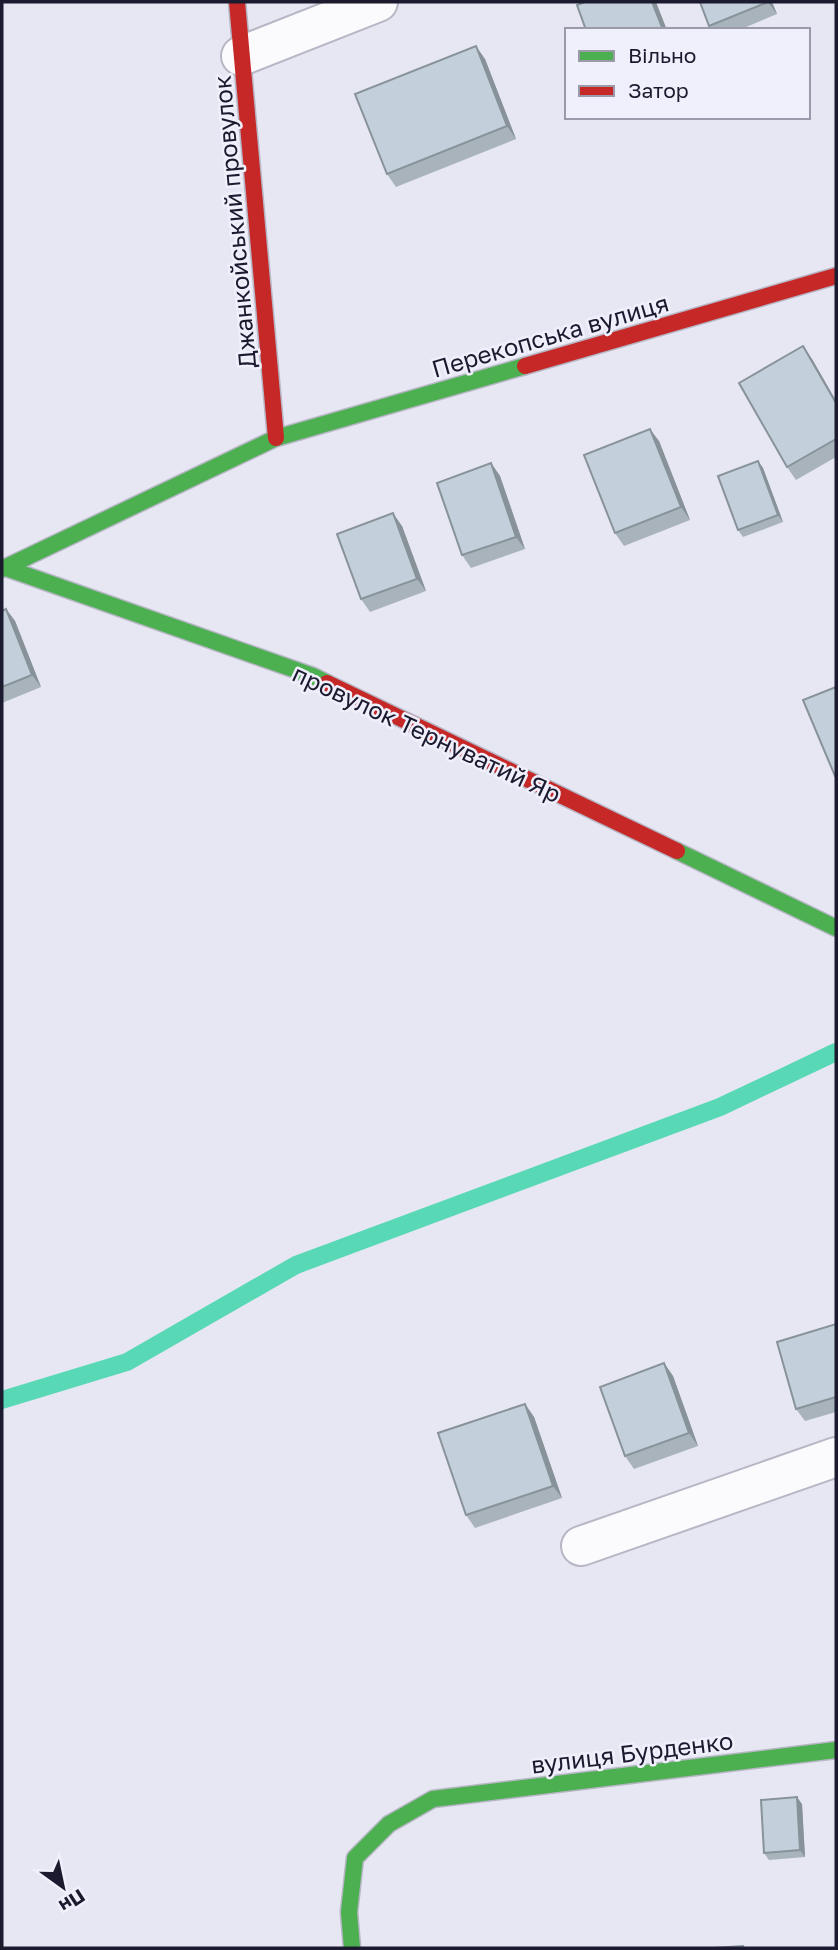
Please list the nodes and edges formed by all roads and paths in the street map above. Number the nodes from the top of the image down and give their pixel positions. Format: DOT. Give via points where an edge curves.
graph roads {
  1 [pos="237,2"];
  2 [pos="378,2"];
  3 [pos="241,56"];
  4 [pos="836,276"];
  5 [pos="276,438"];
  6 [pos="4,568"];
  7 [pos="836,928"];
  8 [pos="836,1457"];
  9 [pos="581,1546"];
  10 [pos="836,1750"];
  11 [pos="352,1948"];
  1 -- 3 [label="street, Джанкойський провулок"];
  2 -- 3 [label="street"];
  3 -- 5 [label="street, Джанкойський провулок"];
  4 -- 5 [label="street, Перекопська вулиця"];
  5 -- 6 [label="street, Перекопська вулиця"];
  6 -- 7 [label="street, провулок Тернуватий Яр" via="313,676"];
  8 -- 9 [label="street"];
  10 -- 11 [label="street, вулиця Бурденко" via="433,1799 388,1824 355,1858 349,1912"];
}
